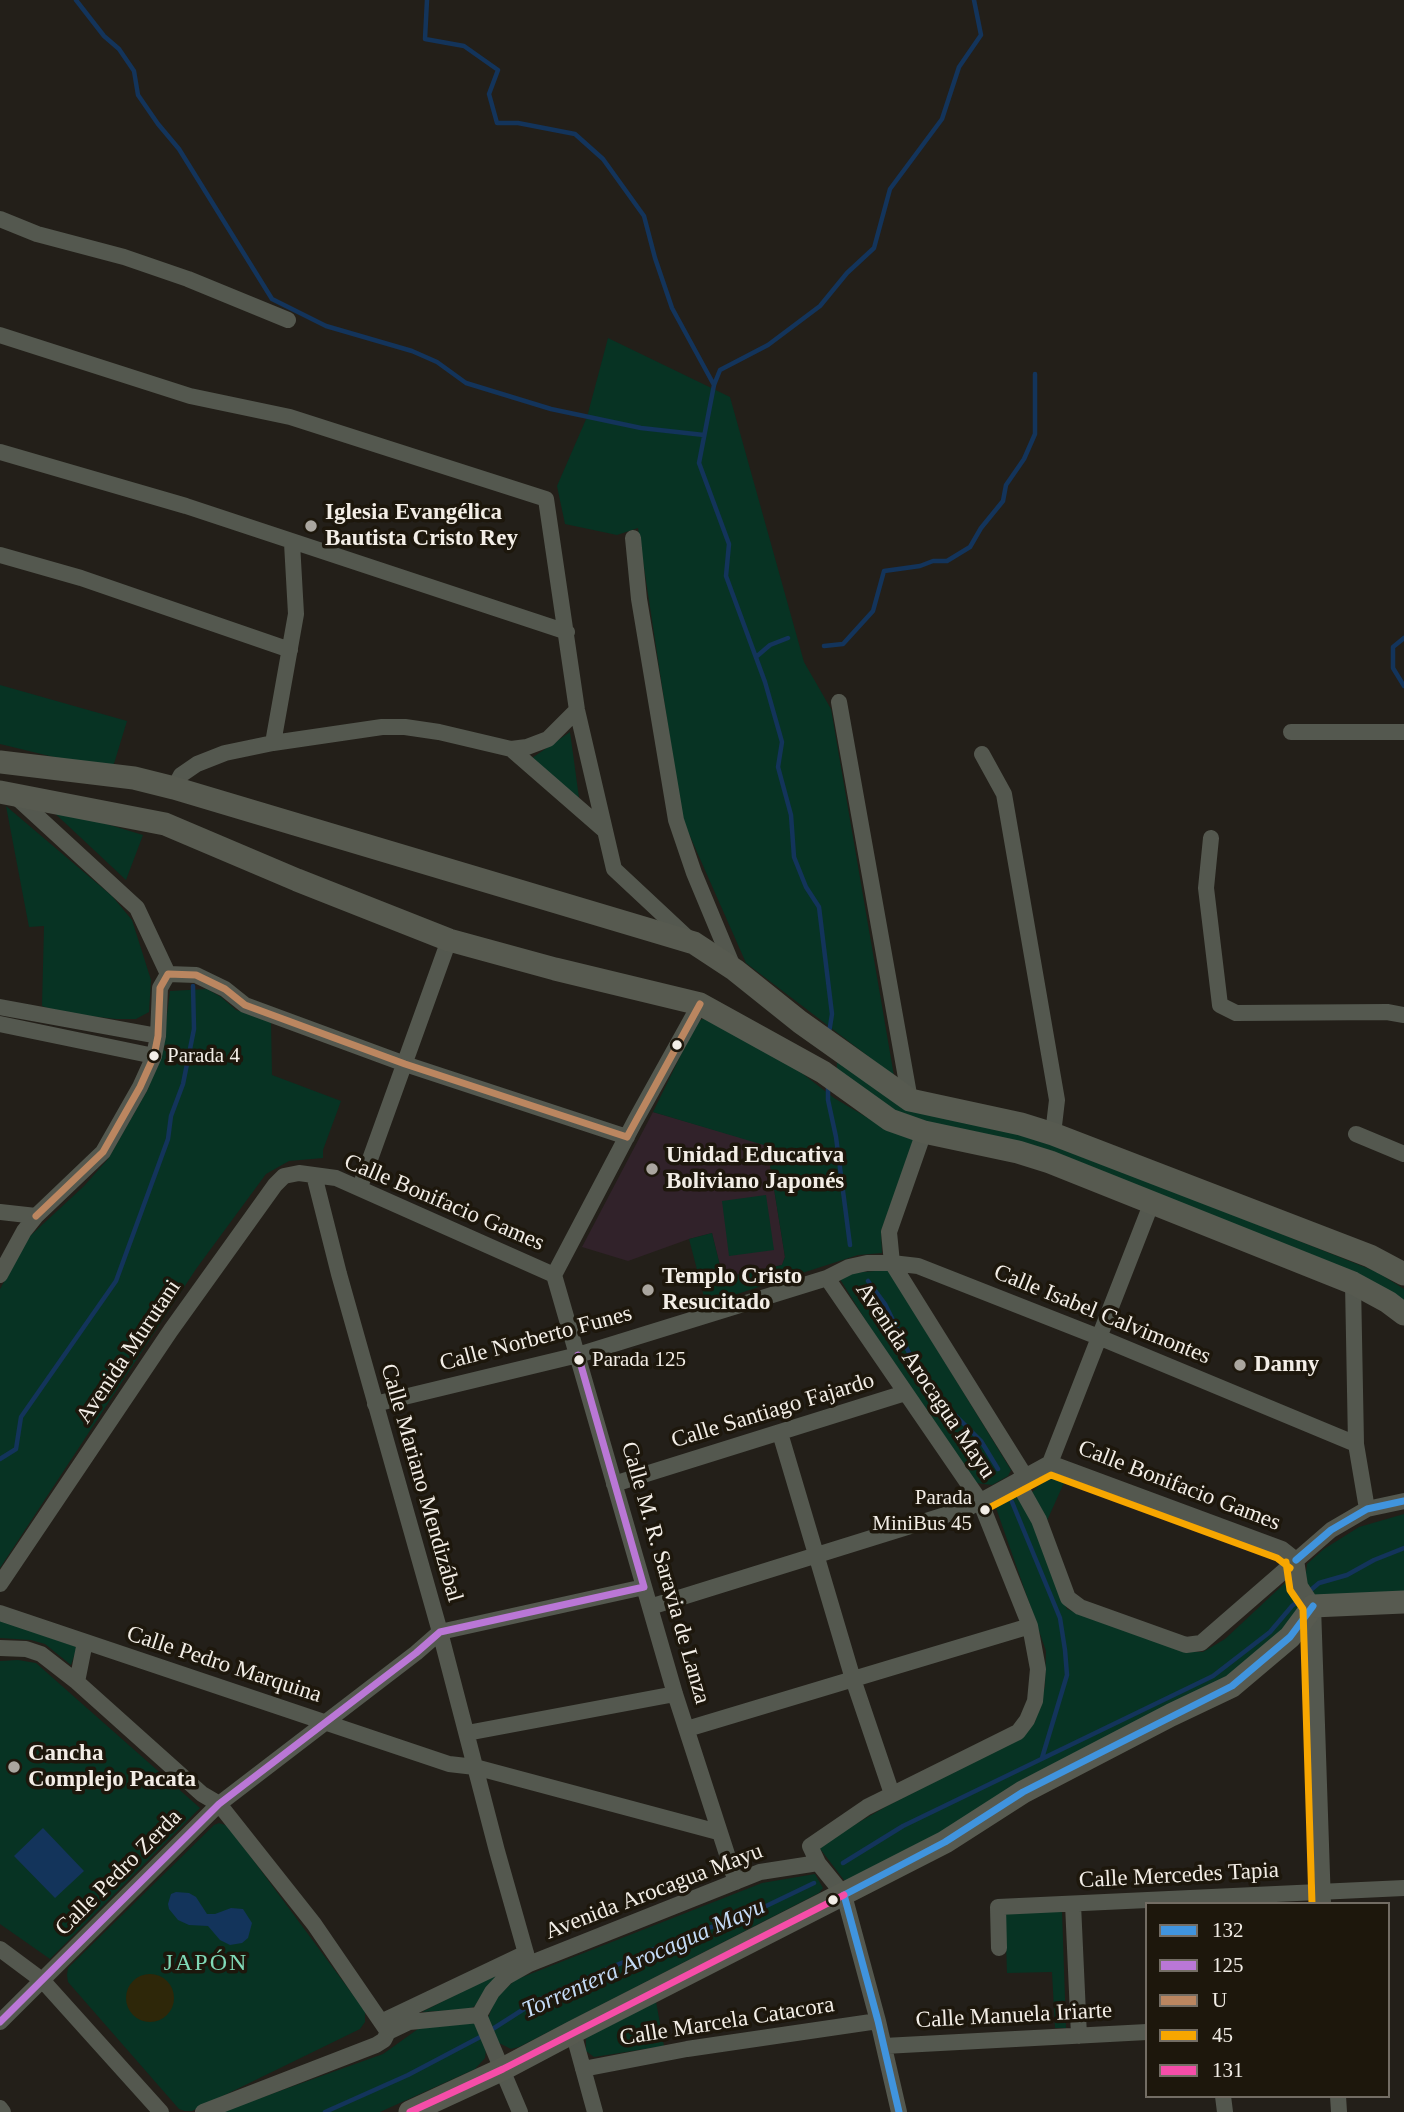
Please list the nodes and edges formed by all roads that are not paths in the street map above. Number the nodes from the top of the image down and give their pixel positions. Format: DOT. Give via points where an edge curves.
graph roads {
  1 [pos="0,219"];
  2 [pos="288,320"];
  3 [pos="0,335"];
  4 [pos="0,452"];
  5 [pos="634,538"];
  6 [pos="292,543"];
  7 [pos="0,555"];
  8 [pos="567,632"];
  9 [pos="290,650"];
  10 [pos="839,702"];
  11 [pos="577,709"];
  12 [pos="1291,732"];
  13 [pos="1404,732"];
  14 [pos="273,743"];
  15 [pos="511,749"];
  16 [pos="982,754"];
  17 [pos="0,762"];
  18 [pos="174,788"];
  19 [pos="6,792"];
  20 [pos="604,830"];
  21 [pos="1211,838"];
  22 [pos="449,940"];
  23 [pos="694,943"];
  24 [pos="734,970"];
  25 [pos="168,974"];
  26 [pos="700,1004"];
  27 [pos="0,1007"];
  28 [pos="1404,1015"];
  29 [pos="800,1022"];
  30 [pos="0,1024"];
  31 [pos="158,1036"];
  32 [pos="783,1049"];
  33 [pos="154,1056"];
  34 [pos="405,1064"];
  35 [pos="910,1100"];
  36 [pos="924,1132"];
  37 [pos="1053,1134"];
  38 [pos="1356,1134"];
  39 [pos="627,1137"];
  40 [pos="1404,1154"];
  41 [pos="314,1175"];
  42 [pos="360,1187"];
  43 [pos="1152,1202"];
  44 [pos="0,1212"];
  45 [pos="36,1216"];
  46 [pos="891,1262"];
  47 [pos="1404,1274"];
  48 [pos="0,1275"];
  49 [pos="554,1275"];
  50 [pos="827,1278"];
  51 [pos="1353,1283"];
  52 [pos="1404,1314"];
  53 [pos="1101,1338"];
  54 [pos="578,1355"];
  55 [pos="905,1393"];
  56 [pos="375,1404"];
  57 [pos="780,1433"];
  58 [pos="1356,1444"];
  59 [pos="1050,1462"];
  60 [pos="1021,1479"];
  61 [pos="614,1484"];
  62 [pos="1404,1500"];
  63 [pos="980,1501"];
  64 [pos="1367,1509"];
  65 [pos="816,1557"];
  66 [pos="1296,1560"];
  67 [pos="0,1584"];
  68 [pos="644,1587"];
  69 [pos="1404,1602"];
  70 [pos="1313,1606"];
  71 [pos="649,1607"];
  72 [pos="0,1613"];
  73 [pos="1030,1626"];
  74 [pos="440,1632"];
  75 [pos="85,1642"];
  76 [pos="0,1648"];
  77 [pos="853,1679"];
  78 [pos="77,1682"];
  79 [pos="675,1694"];
  80 [pos="326,1723"];
  81 [pos="687,1729"];
  82 [pos="467,1733"];
  83 [pos="475,1767"];
  84 [pos="892,1794"];
  85 [pos="219,1804"];
  86 [pos="718,1832"];
  87 [pos="830,1877"];
  88 [pos="736,1882"];
  89 [pos="1404,1888"];
  90 [pos="1323,1898"];
  91 [pos="1145,1902"];
  92 [pos="1156,1902"];
  93 [pos="1073,1904"];
  94 [pos="999,1948"];
  95 [pos="0,1950"];
  96 [pos="528,1959"];
  97 [pos="43,1981"];
  98 [pos="481,2020"];
  99 [pos="878,2021"];
  100 [pos="0,2022"];
  101 [pos="386,2027"];
  102 [pos="572,2032"];
  103 [pos="1145,2032"];
  104 [pos="1079,2036"];
  105 [pos="884,2046"];
  106 [pos="583,2069"];
  107 [pos="503,2070"];
  108 [pos="161,2112"];
  109 [pos="204,2112"];
  110 [pos="410,2112"];
  111 [pos="520,2112"];
  112 [pos="595,2112"];
  113 [pos="899,2112"];
  1 -- 2 [label="street" via="188,279"];
  3 -- 8 [label="street" via="190,396 290,417 546,499"];
  4 -- 6 [label="street" via="186,506"];
  5 -- 24 [label="street" via="639,599 676,820"];
  6 -- 8 [label="street"];
  6 -- 9 [label="street" via="296,614"];
  7 -- 9 [label="street"];
  8 -- 11 [label="street"];
  9 -- 14 [label="street"];
  10 -- 35 [label="street"];
  11 -- 15 [label="street" via="548,739"];
  11 -- 20 [label="street"];
  12 -- 13 [label="street"];
  14 -- 15 [label="street" via="405,727"];
  14 -- 18 [label="street" via="197,764 181,775"];
  15 -- 20 [label="street"];
  16 -- 37 [label="street" via="1004,794 1057,1100"];
  17 -- 18 [label="street" via="134,778"];
  18 -- 23 [label="street"];
  19 -- 22 [label="street" via="165,824"];
  19 -- 25 [label="street" via="137,908"];
  20 -- 23 [label="street" via="614,869"];
  21 -- 28 [label="street" via="1206,888 1220,1005 1236,1013"];
  22 -- 26 [label="street"];
  22 -- 34 [label="street"];
  23 -- 24 [label="street"];
  24 -- 29 [label="street"];
  25 -- 31 [label="street" via="160,988"];
  25 -- 34 [label="street" via="196,975 245,1005"];
  26 -- 32 [label="street"];
  26 -- 39 [label="street"];
  27 -- 31 [label="street"];
  29 -- 32 [label="street"];
  29 -- 35 [label="street"];
  30 -- 33 [label="street"];
  31 -- 33 [label="street"];
  32 -- 36 [label="street" via="890,1120"];
  33 -- 45 [label="street" via="103,1152"];
  34 -- 39 [label="street"];
  34 -- 42 [label="street"];
  35 -- 37 [label="street"];
  36 -- 43 [label="street" via="1018,1152"];
  36 -- 46 [label="street" via="889,1233"];
  37 -- 47 [label="street" via="1370,1256"];
  38 -- 40 [label="street"];
  39 -- 49 [label="street"];
  41 -- 42 [label="street, Calle Bonifacio Games"];
  41 -- 56 [label="street, Calle Mariano Mendizábal"];
  41 -- 67 [label="street, Avenida Murutani" via="284,1176 275,1185"];
  42 -- 49 [label="street, Calle Bonifacio Games"];
  43 -- 51 [label="street"];
  43 -- 53 [label="street"];
  44 -- 45 [label="street"];
  45 -- 48 [label="street"];
  46 -- 50 [label="street, Calle Isabel Calvimontes" via="849,1267"];
  46 -- 53 [label="street, Calle Isabel Calvimontes" via="918,1266"];
  46 -- 60 [label="street, Avenida Arocagua Mayu"];
  49 -- 54 [label="street, Calle M. R. Saravia de Lanza"];
  50 -- 54 [label="street, Calle Norberto Funes"];
  50 -- 55 [label="street, Avenida Arocagua Mayu"];
  51 -- 52 [label="street"];
  51 -- 58 [label="street"];
  53 -- 58 [label="street, Calle Isabel Calvimontes"];
  53 -- 59 [label="street"];
  54 -- 56 [label="street, Calle Norberto Funes"];
  54 -- 61 [label="street, Calle M. R. Saravia de Lanza"];
  55 -- 57 [label="street, Calle Santiago Fajardo"];
  55 -- 63 [label="street, Avenida Arocagua Mayu"];
  56 -- 74 [label="street, Calle Mariano Mendizábal"];
  57 -- 61 [label="street, Calle Santiago Fajardo"];
  57 -- 65 [label="street"];
  58 -- 64 [label="street"];
  59 -- 60 [label="street, Calle Bonifacio Games"];
  59 -- 66 [label="street, Calle Bonifacio Games" via="1282,1549"];
  60 -- 63 [label="street, Calle Bonifacio Games"];
  60 -- 66 [label="street, Avenida Arocagua Mayu" via="1069,1598 1080,1607 1186,1645 1201,1643"];
  61 -- 68 [label="street, Calle M. R. Saravia de Lanza"];
  62 -- 64 [label="street, Avenida Arocagua Mayu"];
  63 -- 65 [label="street, Calle Bonifacio Games"];
  63 -- 73 [label="street, Avenida Arocagua Mayu"];
  64 -- 66 [label="street, Avenida Arocagua Mayu" via="1331,1530"];
  65 -- 71 [label="street, Calle Bonifacio Games"];
  65 -- 77 [label="street"];
  66 -- 70 [label="street" via="1300,1586"];
  68 -- 71 [label="street, Calle M. R. Saravia de Lanza"];
  68 -- 74 [label="street"];
  69 -- 70 [label="street"];
  70 -- 87 [label="street" via="1290,1637 1232,1686 1023,1792 945,1842"];
  70 -- 90 [label="street"];
  71 -- 79 [label="street, Calle M. R. Saravia de Lanza"];
  72 -- 75 [label="street, Calle Pedro Marquina"];
  73 -- 77 [label="street"];
  73 -- 84 [label="street, Avenida Arocagua Mayu" via="1038,1686 1018,1732"];
  74 -- 80 [label="street, Calle Pedro Zerda"];
  74 -- 82 [label="street, Calle Mariano Mendizábal"];
  75 -- 78 [label="street"];
  75 -- 80 [label="street, Calle Pedro Marquina"];
  76 -- 78 [label="street" via="41,1654"];
  77 -- 81 [label="street"];
  77 -- 84 [label="street"];
  78 -- 85 [label="street"];
  79 -- 81 [label="street, Calle M. R. Saravia de Lanza"];
  79 -- 82 [label="street"];
  80 -- 83 [label="street, Calle Pedro Marquina" via="449,1764"];
  80 -- 85 [label="street, Calle Pedro Zerda"];
  81 -- 86 [label="street, Calle M. R. Saravia de Lanza"];
  82 -- 83 [label="street, Calle Mariano Mendizábal"];
  83 -- 86 [label="street, Calle Pedro Marquina"];
  83 -- 96 [label="street, Calle Mariano Mendizábal"];
  84 -- 87 [label="street, Avenida Arocagua Mayu" via="810,1846"];
  85 -- 97 [label="street, Calle Pedro Zerda"];
  85 -- 101 [label="street" via="286,1885"];
  86 -- 88 [label="street, Calle M. R. Saravia de Lanza"];
  87 -- 88 [label="street, Avenida Arocagua Mayu" via="760,1872"];
  87 -- 99 [label="street"];
  87 -- 102 [label="street"];
  88 -- 96 [label="street, Avenida Arocagua Mayu"];
  89 -- 90 [label="street, Calle Mercedes Tapia"];
  90 -- 92 [label="street, Calle Mercedes Tapia"];
  91 -- 93 [label="street, Calle Mercedes Tapia"];
  93 -- 94 [label="street, Calle Mercedes Tapia" via="998,1907"];
  93 -- 104 [label="street"];
  95 -- 97 [label="street"];
  96 -- 98 [label="street, Avenida Arocagua Mayu" via="492,1992"];
  96 -- 101 [label="street"];
  97 -- 100 [label="street, Calle Pedro Zerda"];
  97 -- 108 [label="street"];
  98 -- 101 [label="street"];
  98 -- 107 [label="street"];
  99 -- 105 [label="street"];
  99 -- 106 [label="street, Calle Marcela Catacora"];
  101 -- 109 [label="street" via="384,2040 376,2045"];
  102 -- 106 [label="street"];
  102 -- 107 [label="street"];
  103 -- 104 [label="street, Calle Manuela Iriarte"];
  104 -- 105 [label="street, Calle Manuela Iriarte"];
  105 -- 113 [label="street"];
  106 -- 112 [label="street"];
  107 -- 110 [label="street"];
  107 -- 111 [label="street"];
}
